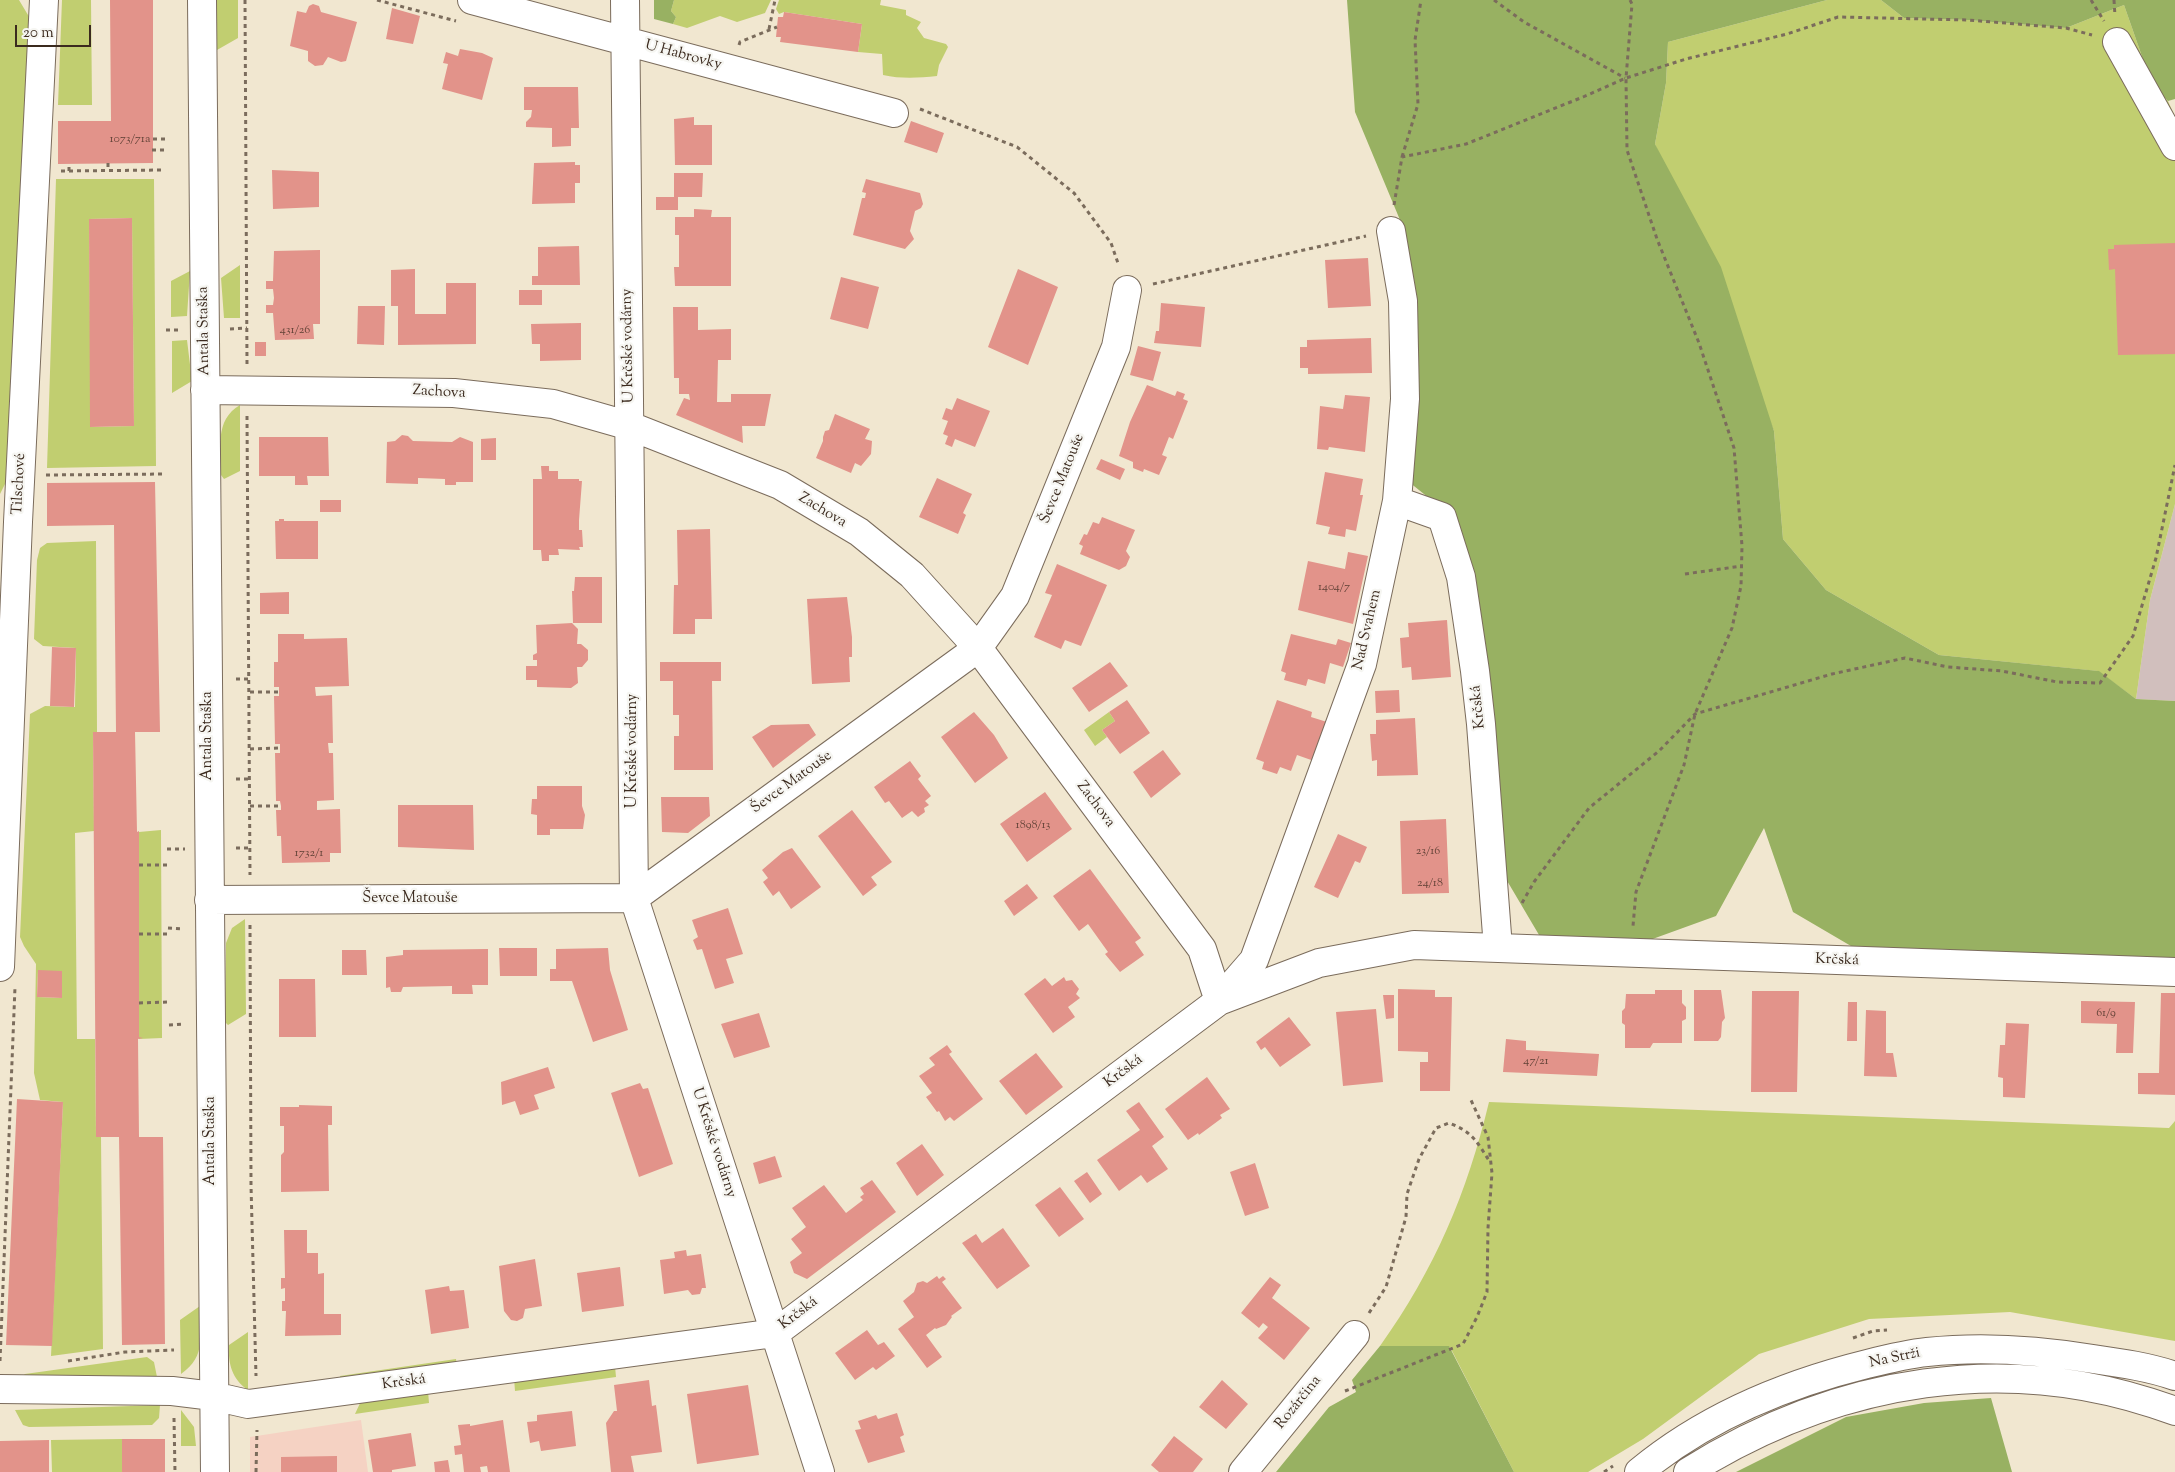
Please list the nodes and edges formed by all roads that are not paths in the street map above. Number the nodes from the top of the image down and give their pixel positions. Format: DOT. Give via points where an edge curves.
graph roads {
  1 [pos="44,0"];
  2 [pos="202,0"];
  3 [pos="472,0"];
  4 [pos="625,0"];
  5 [pos="626,40"];
  6 [pos="2117,42"];
  7 [pos="894,113"];
  8 [pos="2172,131"];
  9 [pos="1391,231"];
  10 [pos="1127,290"];
  11 [pos="205,390"];
  12 [pos="630,426"];
  13 [pos="1396,501"];
  14 [pos="9,522"];
  15 [pos="978,648"];
  16 [pos="3,841"];
  17 [pos="634,898"];
  18 [pos="209,900"];
  19 [pos="1498,948"];
  20 [pos="0,967"];
  21 [pos="2175,972"];
  22 [pos="1219,1001"];
  23 [pos="775,1333"];
  24 [pos="1356,1335"];
  25 [pos="2174,1375"];
  26 [pos="0,1390"];
  27 [pos="213,1396"];
  28 [pos="2175,1411"];
  29 [pos="214,1472"];
  30 [pos="820,1472"];
  31 [pos="1243,1472"];
  32 [pos="1639,1472"];
  33 [pos="1688,1472"];
  1 -- 14 [label="street, Tilschové"];
  2 -- 11 [label="street, Antala Staška"];
  3 -- 5 [label="street, U Habrovky"];
  4 -- 5 [label="street, U Krčské vodárny"];
  5 -- 7 [label="street, U Habrovky"];
  5 -- 12 [label="street, U Krčské vodárny"];
  6 -- 8 [label="street"];
  9 -- 13 [label="street, Nad Svahem" via="1403,302 1405,390"];
  10 -- 15 [label="street, Ševce Matouše" via="1116,347 1015,596"];
  11 -- 12 [label="street, Zachova" via="454,393 553,404"];
  11 -- 18 [label="street, Antala Staška"];
  12 -- 15 [label="street, Zachova" via="780,486 858,532 912,574"];
  12 -- 17 [label="street, U Krčské vodárny"];
  13 -- 19 [label="street, Krčská" via="1442,518 1461,577 1481,724"];
  13 -- 22 [label="street, Nad Svahem" via="1362,664 1254,960"];
  14 -- 16 [label="street, Tilschové"];
  15 -- 17 [label="street, Ševce Matouše"];
  15 -- 22 [label="street, Zachova" via="1202,949"];
  16 -- 20 [label="street, Tilschové"];
  17 -- 18 [label="street, Ševce Matouše"];
  17 -- 23 [label="street, U Krčské vodárny"];
  18 -- 27 [label="street, Antala Staška"];
  19 -- 21 [label="street, Krčská"];
  19 -- 22 [label="street, Krčská" via="1414,945 1319,962"];
  22 -- 23 [label="street, Krčská"];
  23 -- 27 [label="street, Krčská" via="248,1404"];
  23 -- 30 [label="street, U Krčské vodárny"];
  24 -- 31 [label="street, Rozárčina"];
  25 -- 32 [label="street, Na Strži" via="2122,1363 2033,1351 1926,1352 1822,1375 1775,1393 1714,1422"];
  26 -- 27 [label="street, Krčská" via="172,1391"];
  27 -- 29 [label="street, Antala Staška"];
  28 -- 33 [label="street, Na Strži" via="2113,1392 2069,1383 1987,1378 1925,1382 1884,1390 1786,1420 1729,1446"];
}
